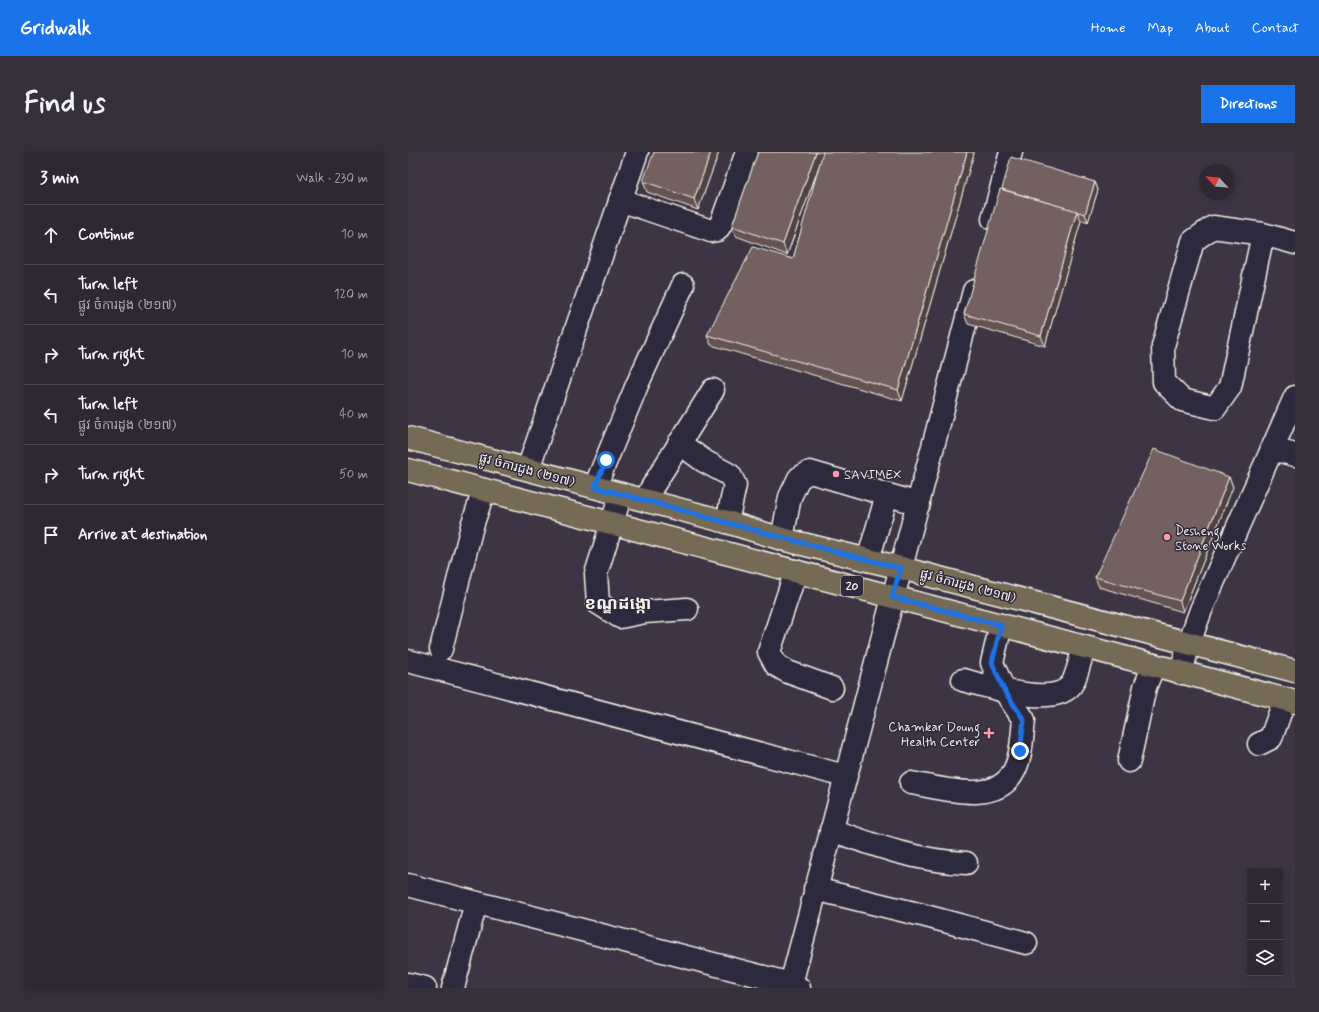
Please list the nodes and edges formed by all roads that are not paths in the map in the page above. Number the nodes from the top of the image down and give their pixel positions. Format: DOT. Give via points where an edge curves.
graph roads {
  1 [pos="637,152"];
  2 [pos="747,152"];
  3 [pos="1010,152"];
  4 [pos="620,200"];
  5 [pos="1263,234"];
  6 [pos="988,236"];
  7 [pos="1295,243"];
  8 [pos="978,274"];
  9 [pos="683,285"];
  10 [pos="712,390"];
  11 [pos="1295,397"];
  12 [pos="408,438"];
  13 [pos="680,443"];
  14 [pos="1272,449"];
  15 [pos="1295,455"];
  16 [pos="528,469"];
  17 [pos="408,470"];
  18 [pos="595,487"];
  19 [pos="484,490"];
  20 [pos="620,494"];
  21 [pos="887,495"];
  22 [pos="647,501"];
  23 [pos="918,504"];
  24 [pos="727,522"];
  25 [pos="611,523"];
  26 [pos="782,539"];
  27 [pos="868,560"];
  28 [pos="901,568"];
  29 [pos="796,571"];
  30 [pos="892,597"];
  31 [pos="687,609"];
  32 [pos="1001,625"];
  33 [pos="1189,643"];
  34 [pos="1084,647"];
  35 [pos="441,649"];
  36 [pos="408,660"];
  37 [pos="1154,665"];
  38 [pos="1295,671"];
  39 [pos="1181,672"];
  40 [pos="963,680"];
  41 [pos="832,688"];
  42 [pos="1004,690"];
  43 [pos="1290,701"];
  44 [pos="1259,744"];
  45 [pos="1129,761"];
  46 [pos="845,776"];
  47 [pos="911,783"];
  48 [pos="831,830"];
  49 [pos="966,863"];
  50 [pos="408,885"];
  51 [pos="815,889"];
  52 [pos="476,903"];
  53 [pos="1026,943"];
  54 [pos="408,984"];
  55 [pos="793,987"];
  56 [pos="425,988"];
  57 [pos="453,988"];
  1 -- 4 [label="street"];
  2 -- 4 [label="street" via="717,230 711,231"];
  3 -- 6 [label="street"];
  4 -- 16 [label="street"];
  5 -- 5 [label="street" via="1213,227 1193,241 1163,346 1164,382 1182,400 1214,408 1230,387"];
  5 -- 7 [label="street"];
  8 -- 23 [label="street"];
  9 -- 18 [label="street" via="637,385"];
  10 -- 13 [label="street"];
  11 -- 14 [label="street"];
  12 -- 16 [label="main road, ផ្លូវ ចំការដូង (២១៧) / 20"];
  13 -- 22 [label="street" via="651,489"];
  13 -- 24 [label="street" via="704,461 730,475 735,485"];
  14 -- 15 [label="street"];
  14 -- 33 [label="street"];
  16 -- 18 [label="main road, ផ្លូវ ចំការដូង (២១៧) / 20"];
  17 -- 19 [label="main road, 20"];
  18 -- 20 [label="main road, ផ្លូវ ចំការដូង (២១៧) / 20"];
  19 -- 25 [label="main road, 20"];
  19 -- 35 [label="street" via="472,526"];
  20 -- 22 [label="main road, ផ្លូវ ចំការដូង (២១៧) / 20"];
  20 -- 25 [label="street"];
  21 -- 23 [label="street"];
  21 -- 26 [label="street" via="810,472 799,478 790,497"];
  21 -- 27 [label="street"];
  22 -- 24 [label="main road, ផ្លូវ ចំការដូង (២១៧) / 20"];
  23 -- 28 [label="street"];
  24 -- 26 [label="main road, ផ្លូវ ចំការដូង (២១៧) / 20"];
  25 -- 29 [label="main road, 20"];
  25 -- 31 [label="street" via="596,574 598,603 620,617 645,612"];
  26 -- 27 [label="main road, ផ្លូវ ចំការដូង (២១៧) / 20"];
  27 -- 28 [label="main road, ផ្លូវ ចំការដូង (២១៧) / 20"];
  28 -- 30 [label="street"];
  28 -- 33 [label="main road, ផ្លូវ ចំការដូង (២១៧) / 20"];
  29 -- 30 [label="main road, 20"];
  29 -- 41 [label="street" via="769,652 776,665 788,672"];
  30 -- 32 [label="main road, 20"];
  30 -- 46 [label="street"];
  32 -- 34 [label="main road, 20"];
  32 -- 42 [label="street" via="992,663"];
  33 -- 38 [label="main road, ផ្លូវ ចំការដូង (២១៧) / 20"];
  33 -- 39 [label="street"];
  34 -- 37 [label="main road, 20"];
  34 -- 42 [label="street" via="1072,683 1061,692 1042,696"];
  36 -- 46 [label="street"];
  37 -- 39 [label="main road, 20"];
  37 -- 45 [label="street" via="1145,687"];
  39 -- 43 [label="main road, 20"];
  40 -- 42 [label="street"];
  42 -- 47 [label="street" via="1024,720 1014,772 1001,786 973,794"];
  43 -- 44 [label="street" via="1271,738"];
  46 -- 48 [label="street"];
  48 -- 49 [label="street" via="891,851 939,862"];
  48 -- 51 [label="street"];
  50 -- 52 [label="street"];
  51 -- 53 [label="street"];
  51 -- 55 [label="street"];
  52 -- 55 [label="street"];
  52 -- 57 [label="street"];
  54 -- 56 [label="street"];
}
